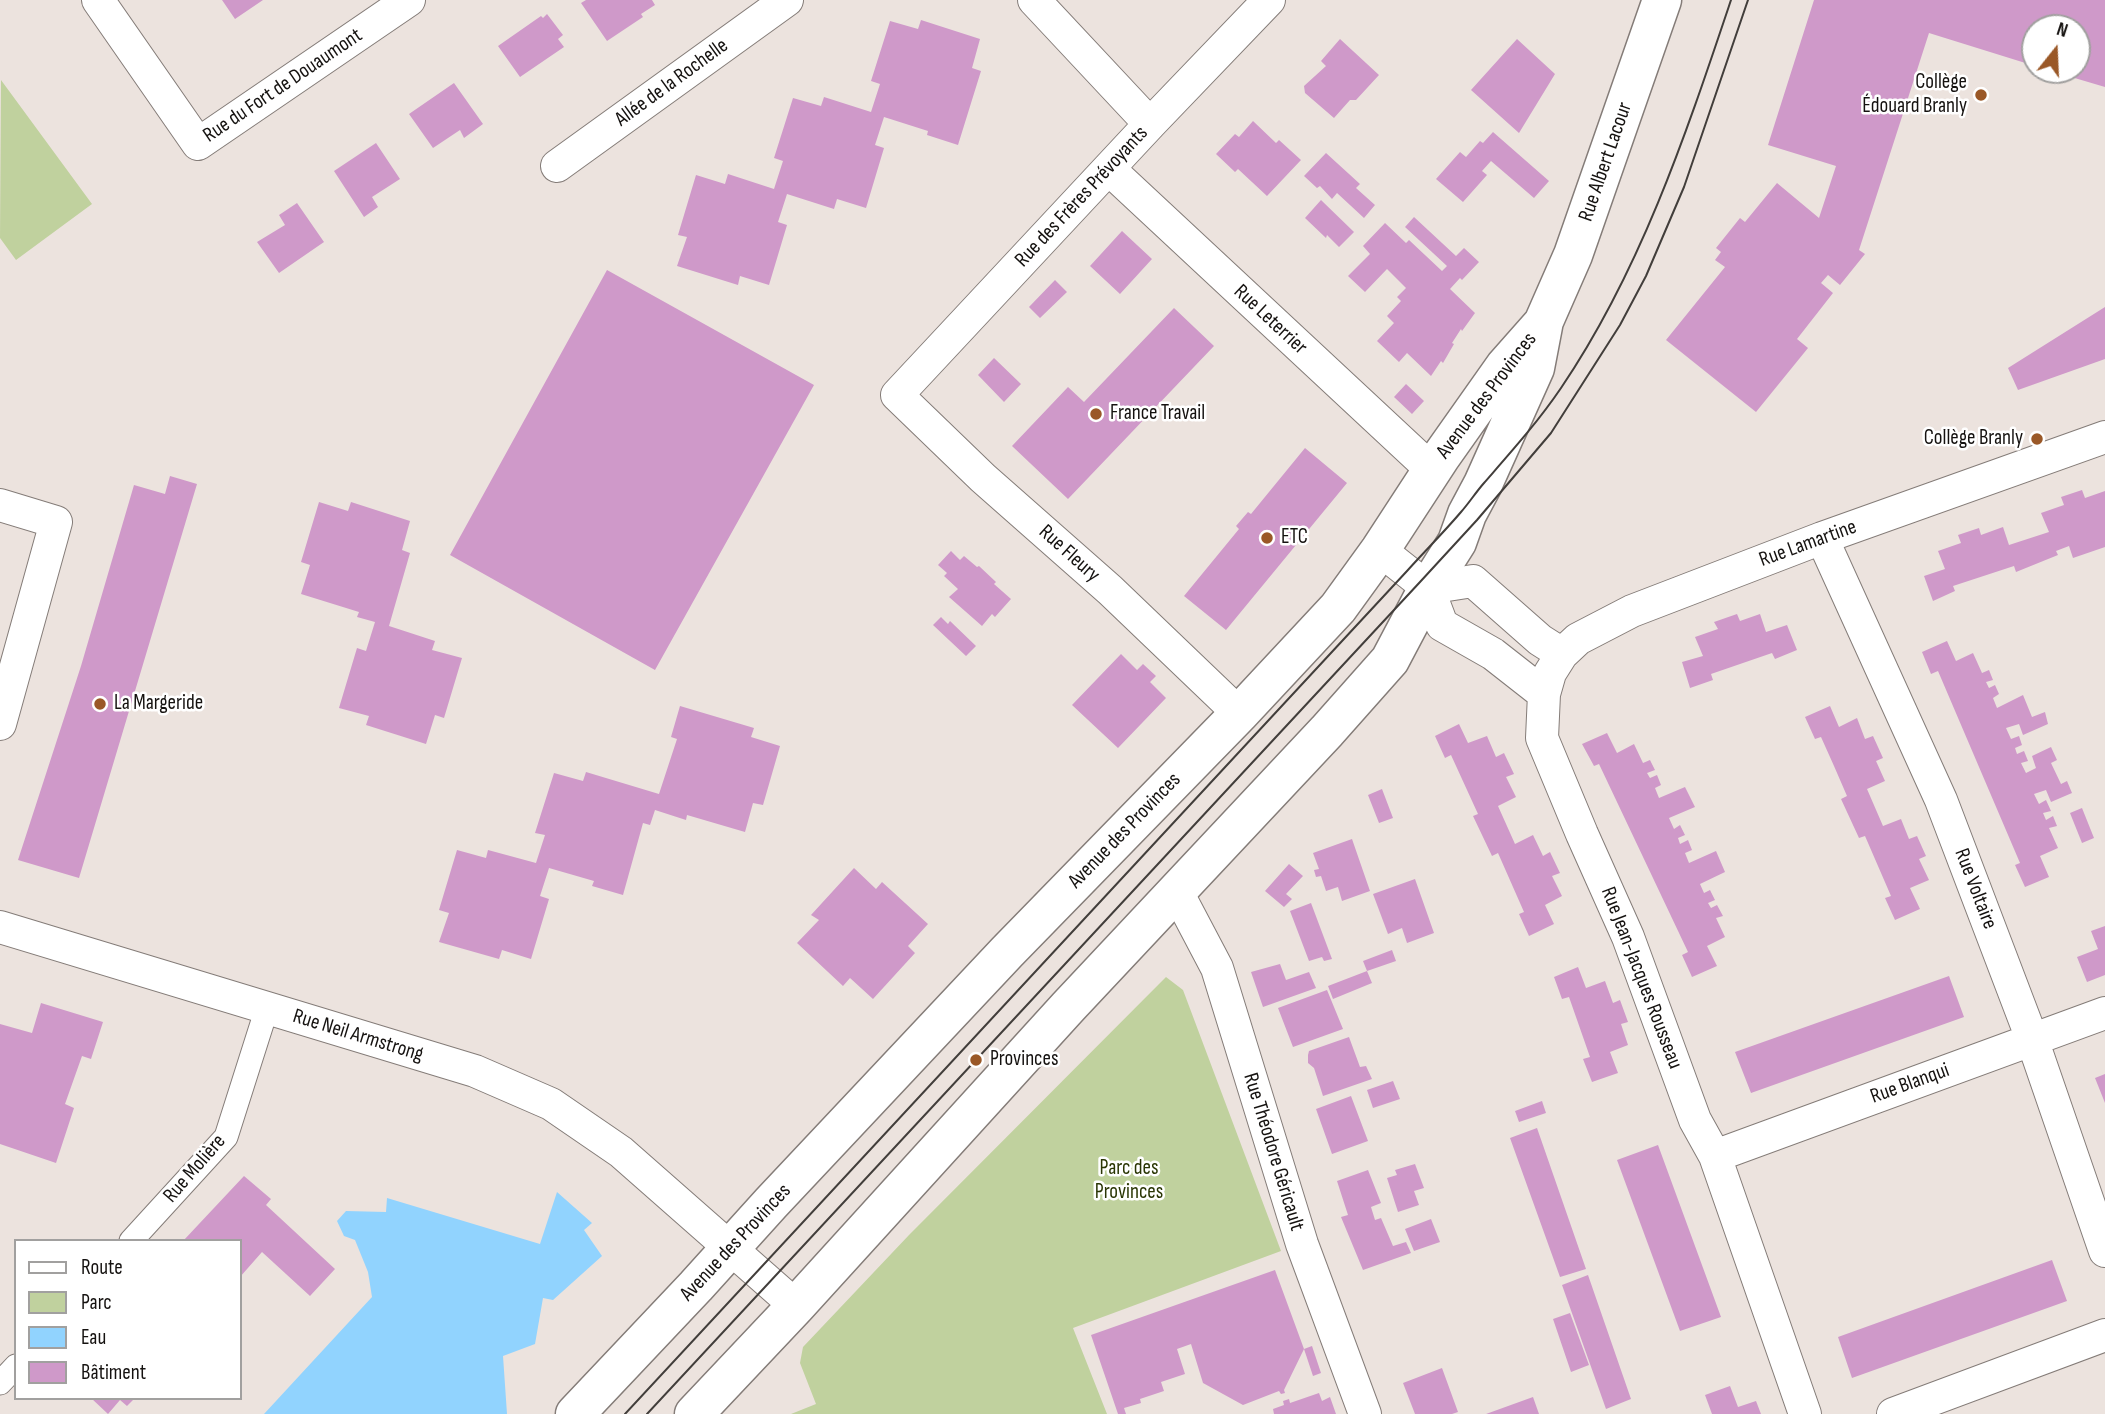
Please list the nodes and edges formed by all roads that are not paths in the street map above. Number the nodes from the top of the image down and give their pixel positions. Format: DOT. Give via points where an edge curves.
graph roads {
  1 [pos="98,0"];
  2 [pos="409,0"];
  3 [pos="787,0"];
  4 [pos="1034,0"];
  5 [pos="1269,0"];
  6 [pos="1661,0"];
  7 [pos="1150,124"];
  8 [pos="557,166"];
  9 [pos="1109,169"];
  10 [pos="1544,321"];
  11 [pos="897,395"];
  12 [pos="2105,437"];
  13 [pos="1432,470"];
  14 [pos="0,505"];
  15 [pos="1822,538"];
  16 [pos="1380,550"];
  17 [pos="1428,588"];
  18 [pos="1562,654"];
  19 [pos="1544,694"];
  20 [pos="1240,713"];
  21 [pos="0,724"];
  22 [pos="1177,892"];
  23 [pos="0,927"];
  24 [pos="267,1008"];
  25 [pos="2105,1013"];
  26 [pos="2032,1039"];
  27 [pos="1715,1156"];
  28 [pos="133,1239"];
  29 [pos="732,1248"];
  30 [pos="2105,1251"];
  31 [pos="796,1306"];
  32 [pos="2105,1335"];
  33 [pos="14,1368"];
  34 [pos="0,1383"];
  35 [pos="575,1414"];
  36 [pos="694,1414"];
  37 [pos="1365,1414"];
  38 [pos="1805,1414"];
  39 [pos="1893,1414"];
  1 -- 2 [label="street, Rue du Fort de Douaumont" via="198,144"];
  3 -- 8 [label="street, Allée de la Rochelle"];
  4 -- 7 [label="street"];
  5 -- 7 [label="street, Rue des Frères Prévoyants"];
  6 -- 10 [label="street, Rue Albert Lacour" via="1573,255"];
  7 -- 9 [label="street, Rue des Frères Prévoyants"];
  9 -- 11 [label="street, Rue des Frères Prévoyants"];
  9 -- 13 [label="street, Rue Leterrier"];
  10 -- 13 [label="street, Avenue des Provinces" via="1505,366"];
  10 -- 17 [label="street, Avenue des Provinces" via="1535,368 1457,542"];
  11 -- 20 [label="street, Rue Fleury"];
  12 -- 15 [label="street, Rue Lamartine"];
  13 -- 16 [label="street, Avenue des Provinces"];
  14 -- 21 [label="street" via="57,522"];
  15 -- 18 [label="street, Rue Lamartine" via="1632,611 1578,639"];
  15 -- 26 [label="street, Rue Voltaire" via="1941,800"];
  16 -- 17 [label="street"];
  16 -- 20 [label="street, Avenue des Provinces" via="1338,608"];
  17 -- 18 [label="street" via="1472,581 1539,640"];
  17 -- 19 [label="street" via="1442,625 1493,654"];
  17 -- 22 [label="street, Avenue des Provinces" via="1390,660"];
  18 -- 19 [label="street, Rue Lamartine"];
  19 -- 27 [label="street, Rue Jean-Jacques Rousseau" via="1542,737 1628,937 1695,1119"];
  20 -- 29 [label="street, Avenue des Provinces" via="1007,952"];
  22 -- 31 [label="street, Avenue des Provinces"];
  22 -- 37 [label="street, Rue Théodore Géricault" via="1217,968 1302,1244"];
  23 -- 24 [label="street, Rue Neil Armstrong"];
  24 -- 28 [label="street, Rue Molière" via="226,1137"];
  24 -- 29 [label="street, Rue Neil Armstrong" via="475,1071 551,1104 621,1152"];
  25 -- 26 [label="street, Rue Blanqui"];
  26 -- 27 [label="street, Rue Blanqui"];
  26 -- 30 [label="street, Rue Voltaire"];
  27 -- 38 [label="street, Rue Jean-Jacques Rousseau"];
  29 -- 31 [label="street, Rue Neil Armstrong"];
  29 -- 35 [label="street, Avenue des Provinces"];
  31 -- 36 [label="street, Avenue des Provinces"];
  32 -- 39 [label="street"];
  33 -- 34 [label="street"];
}
